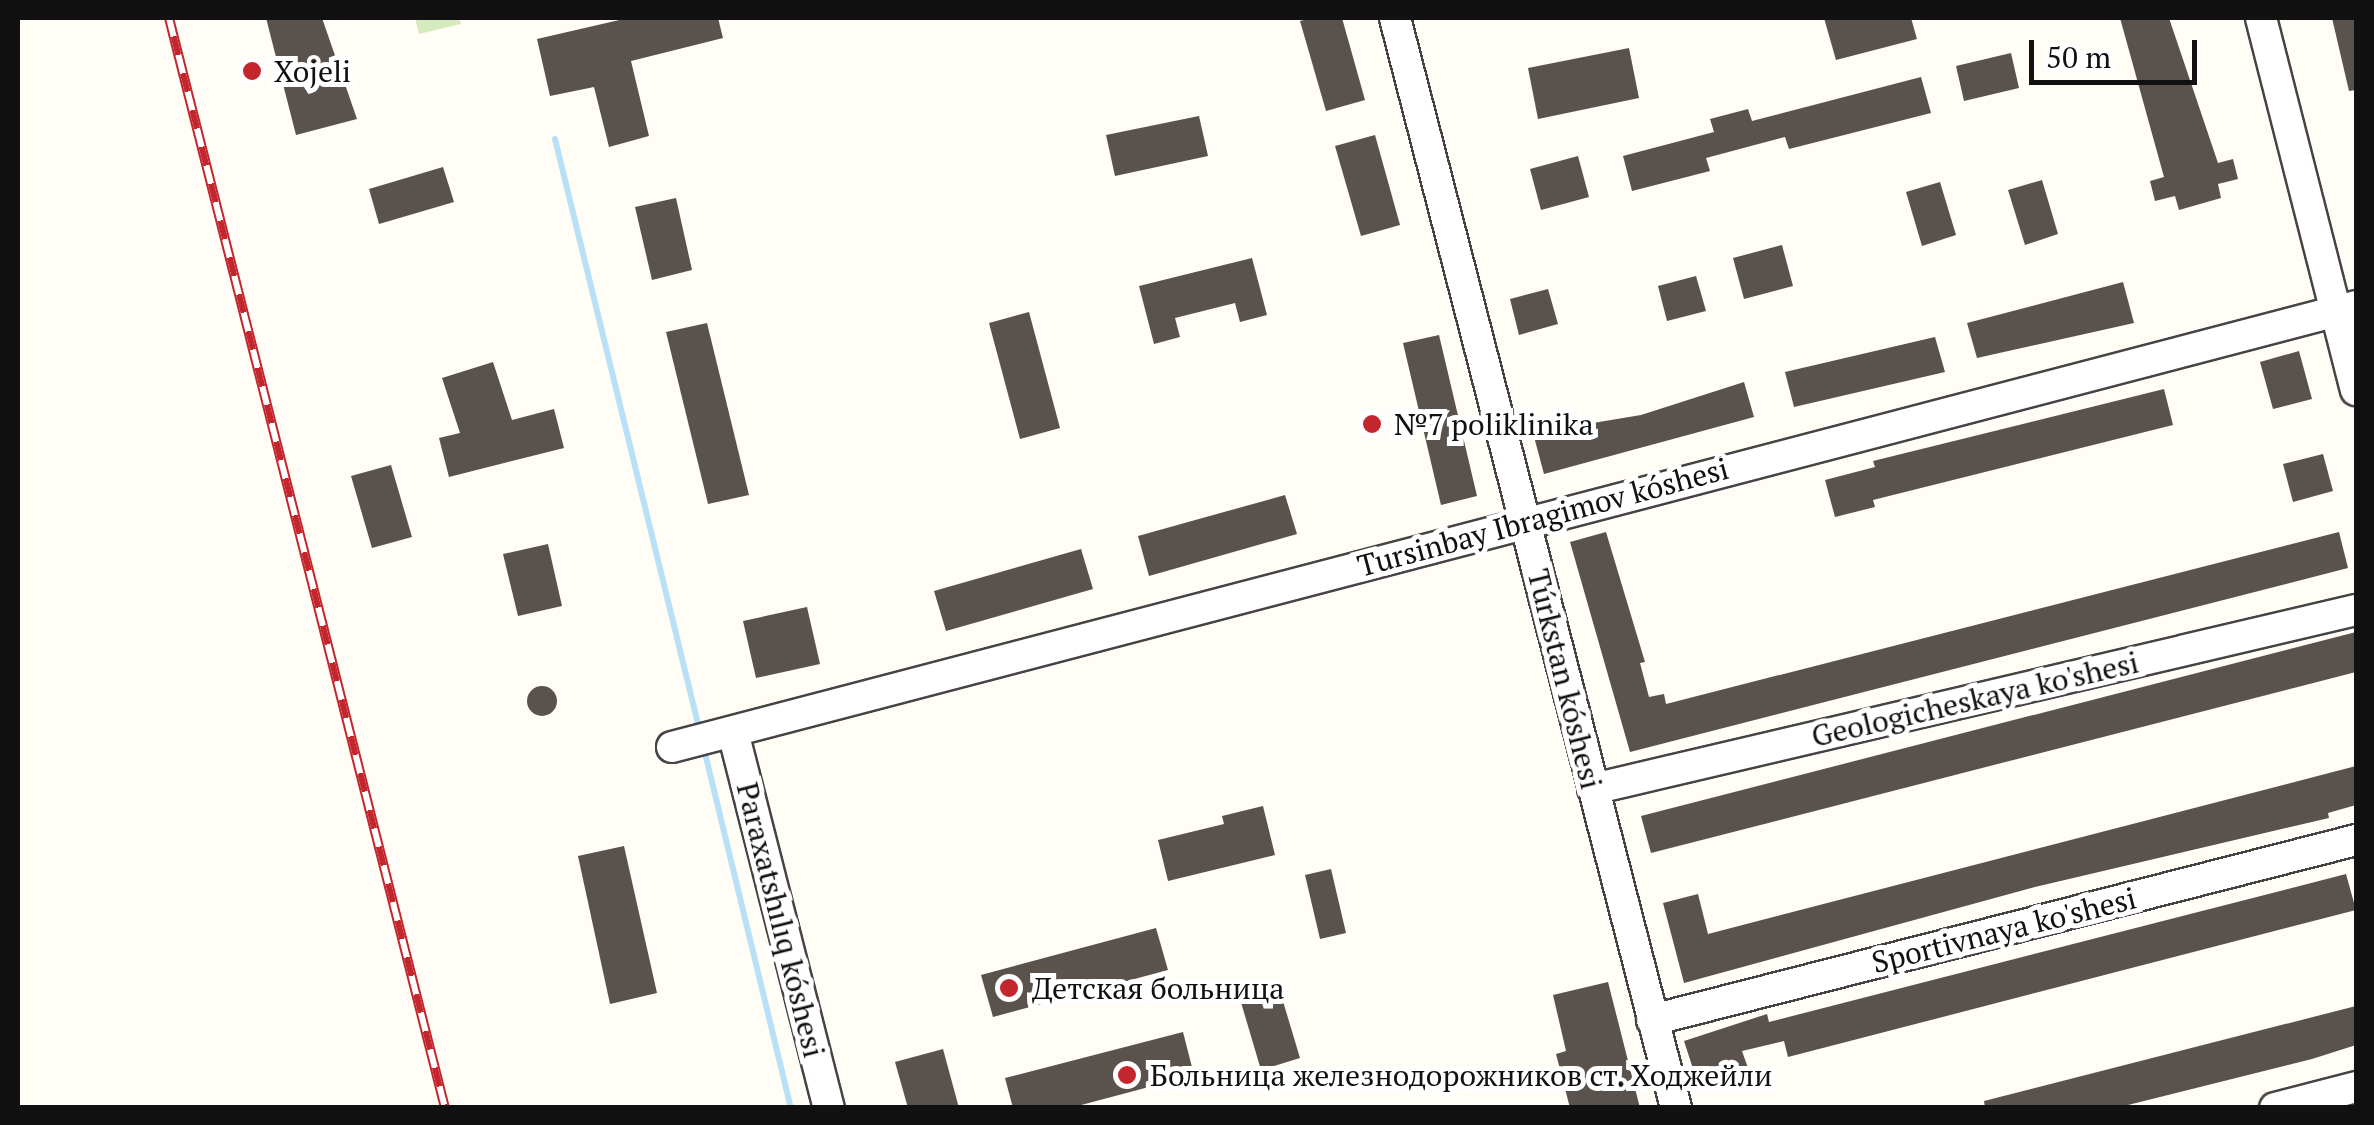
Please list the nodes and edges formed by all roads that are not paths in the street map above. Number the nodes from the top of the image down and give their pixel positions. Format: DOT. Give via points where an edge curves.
graph roads {
  1 [pos="1395,18"];
  2 [pos="2261,18"];
  3 [pos="2346,309"];
  4 [pos="2356,390"];
  5 [pos="1525,521"];
  6 [pos="2356,610"];
  7 [pos="733,732"];
  8 [pos="672,747"];
  9 [pos="1593,790"];
  10 [pos="2356,840"];
  11 [pos="1652,1020"];
  12 [pos="2356,1087"];
  13 [pos="829,1108"];
  14 [pos="1676,1108"];
  15 [pos="2275,1108"];
  1 -- 5 [label="street, Túrkstan kóshesi"];
  2 -- 3 [label="street"];
  3 -- 4 [label="street"];
  3 -- 5 [label="street, Tursinbay Ibragimov kóshesi"];
  5 -- 7 [label="street, Tursinbay Ibragimov kóshesi" via="738,725"];
  5 -- 9 [label="street, Túrkstan kóshesi"];
  6 -- 9 [label="street, Geologicheskaya ko'shesi"];
  7 -- 8 [label="street, Tursinbay Ibragimov kóshesi"];
  7 -- 13 [label="street, Paraxatshılıq kóshesi"];
  9 -- 11 [label="street, Túrkstan kóshesi"];
  10 -- 11 [label="street, Sportivnaya ko'shesi"];
  11 -- 14 [label="street, Túrkstan kóshesi"];
  12 -- 15 [label="street"];
}
